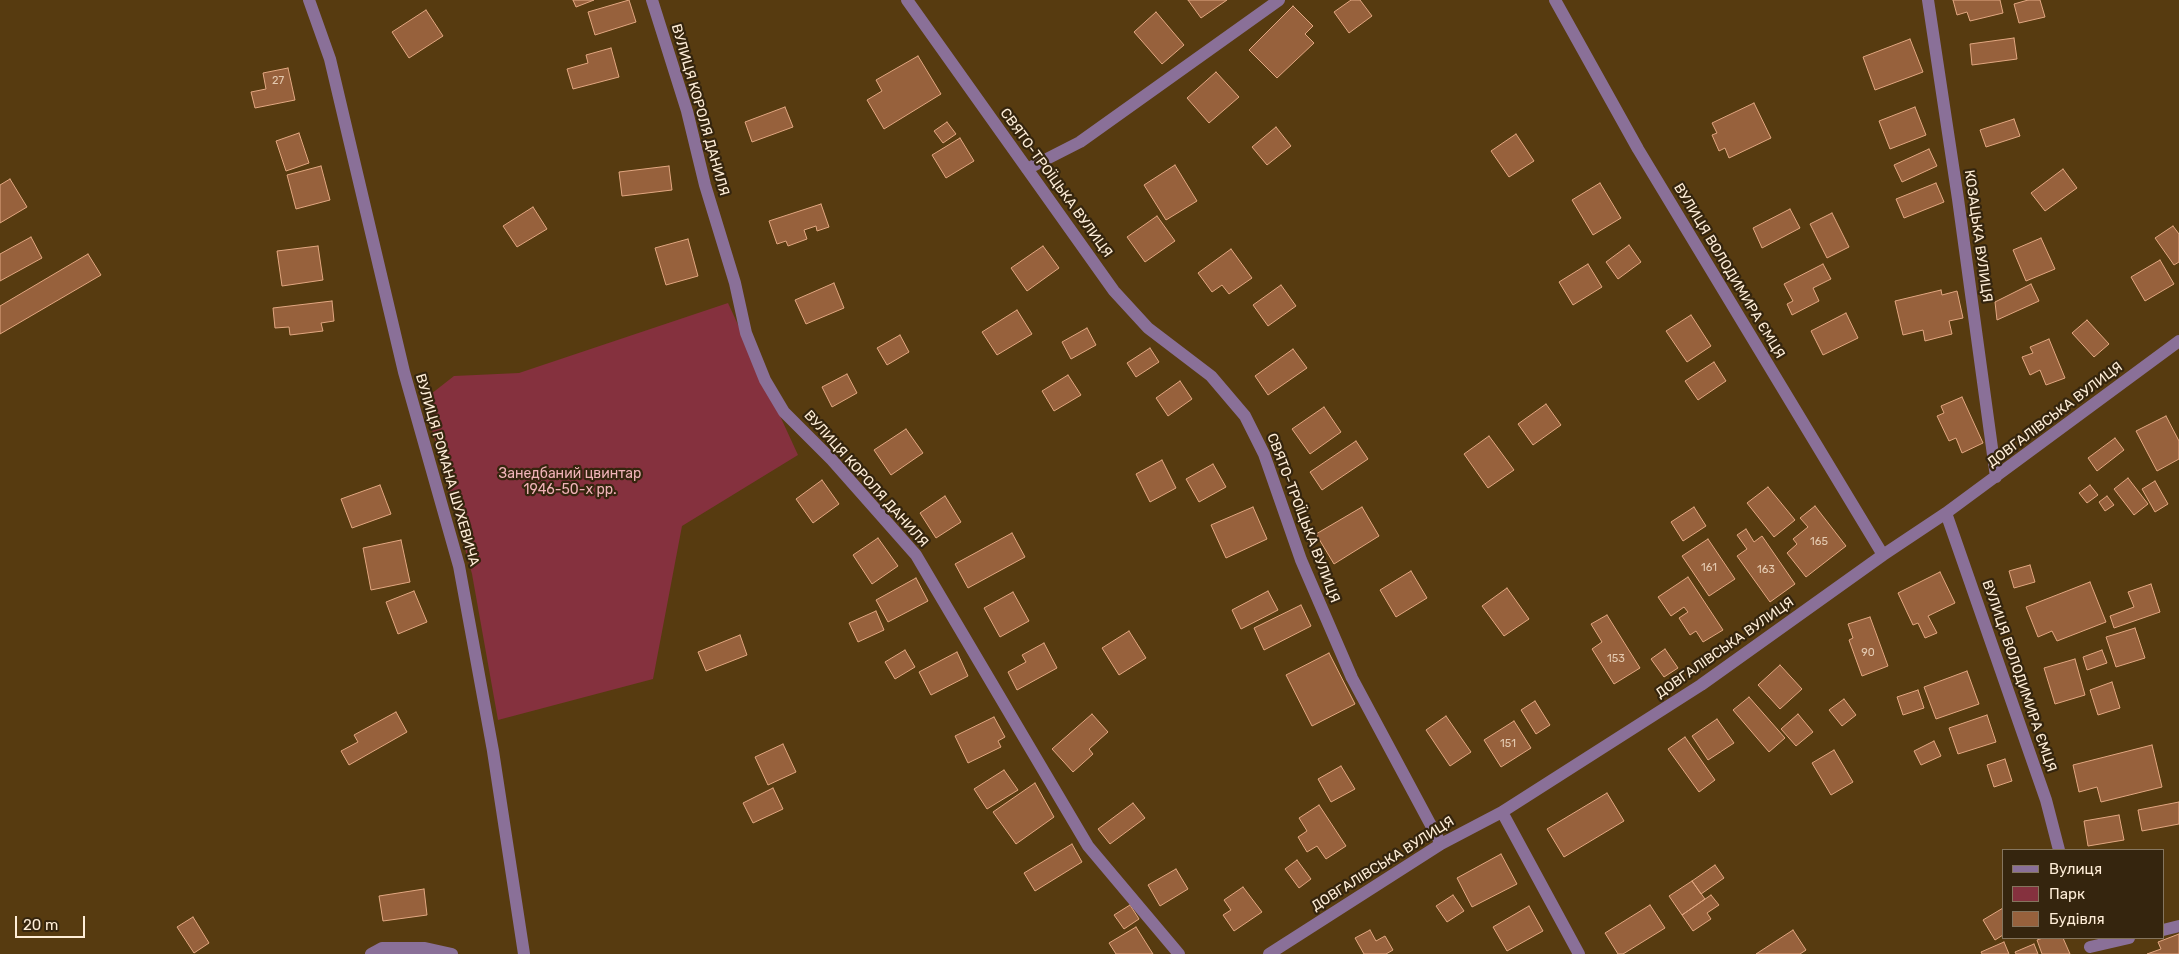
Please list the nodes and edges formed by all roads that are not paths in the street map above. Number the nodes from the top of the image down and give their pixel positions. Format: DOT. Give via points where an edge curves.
graph roads {
  1 [pos="309,0"];
  2 [pos="652,0"];
  3 [pos="907,0"];
  4 [pos="1279,0"];
  5 [pos="1555,0"];
  6 [pos="1928,0"];
  7 [pos="1027,169"];
  8 [pos="2179,340"];
  9 [pos="1996,477"];
  10 [pos="1946,513"];
  11 [pos="1883,555"];
  12 [pos="1502,812"];
  13 [pos="1441,844"];
  14 [pos="2059,849"];
  15 [pos="2179,926"];
  16 [pos="2164,930"];
  17 [pos="2124,939"];
  18 [pos="2090,946"];
  19 [pos="371,954"];
  20 [pos="452,954"];
  21 [pos="524,954"];
  22 [pos="1179,954"];
  23 [pos="1269,954"];
  24 [pos="1579,954"];
  1 -- 21 [label="street, ВУЛИЦЯ РОМАНА ШУХЕВИЧА" via="330,59 404,372 459,566 493,751"];
  2 -- 22 [label="street, ВУЛИЦЯ КОРОЛЯ ДАНИЛЯ" via="735,283 746,333 765,380 784,412 832,460 916,555 1088,846"];
  3 -- 7 [label="street, СВЯТО-ТРОЇЦЬКА ВУЛИЦЯ"];
  4 -- 7 [label="street" via="1080,142"];
  5 -- 11 [label="street, ВУЛИЦЯ ВОЛОДИМИРА ЄМЦЯ" via="1638,149"];
  6 -- 9 [label="street, КОЗАЦЬКА ВУЛИЦЯ"];
  7 -- 13 [label="street, СВЯТО-ТРОЇЦЬКА ВУЛИЦЯ" via="1137,318 1211,376 1245,416 1264,454 1301,560 1352,678"];
  8 -- 9 [label="street, ДОВГАЛІВСЬКА ВУЛИЦЯ"];
  9 -- 10 [label="street, ДОВГАЛІВСЬКА ВУЛИЦЯ"];
  10 -- 11 [label="street, ДОВГАЛІВСЬКА ВУЛИЦЯ"];
  10 -- 14 [label="street, ВУЛИЦЯ ВОЛОДИМИРА ЄМЦЯ" via="2046,800"];
  11 -- 12 [label="street, ДОВГАЛІВСЬКА ВУЛИЦЯ" via="1701,685"];
  12 -- 13 [label="street, ДОВГАЛІВСЬКА ВУЛИЦЯ"];
  12 -- 24 [label="street"];
  13 -- 23 [label="street, ДОВГАЛІВСЬКА ВУЛИЦЯ"];
  15 -- 16 [label="street"];
  17 -- 18 [label="street"];
  19 -- 20 [label="street" via="382,948 425,948"];
}
